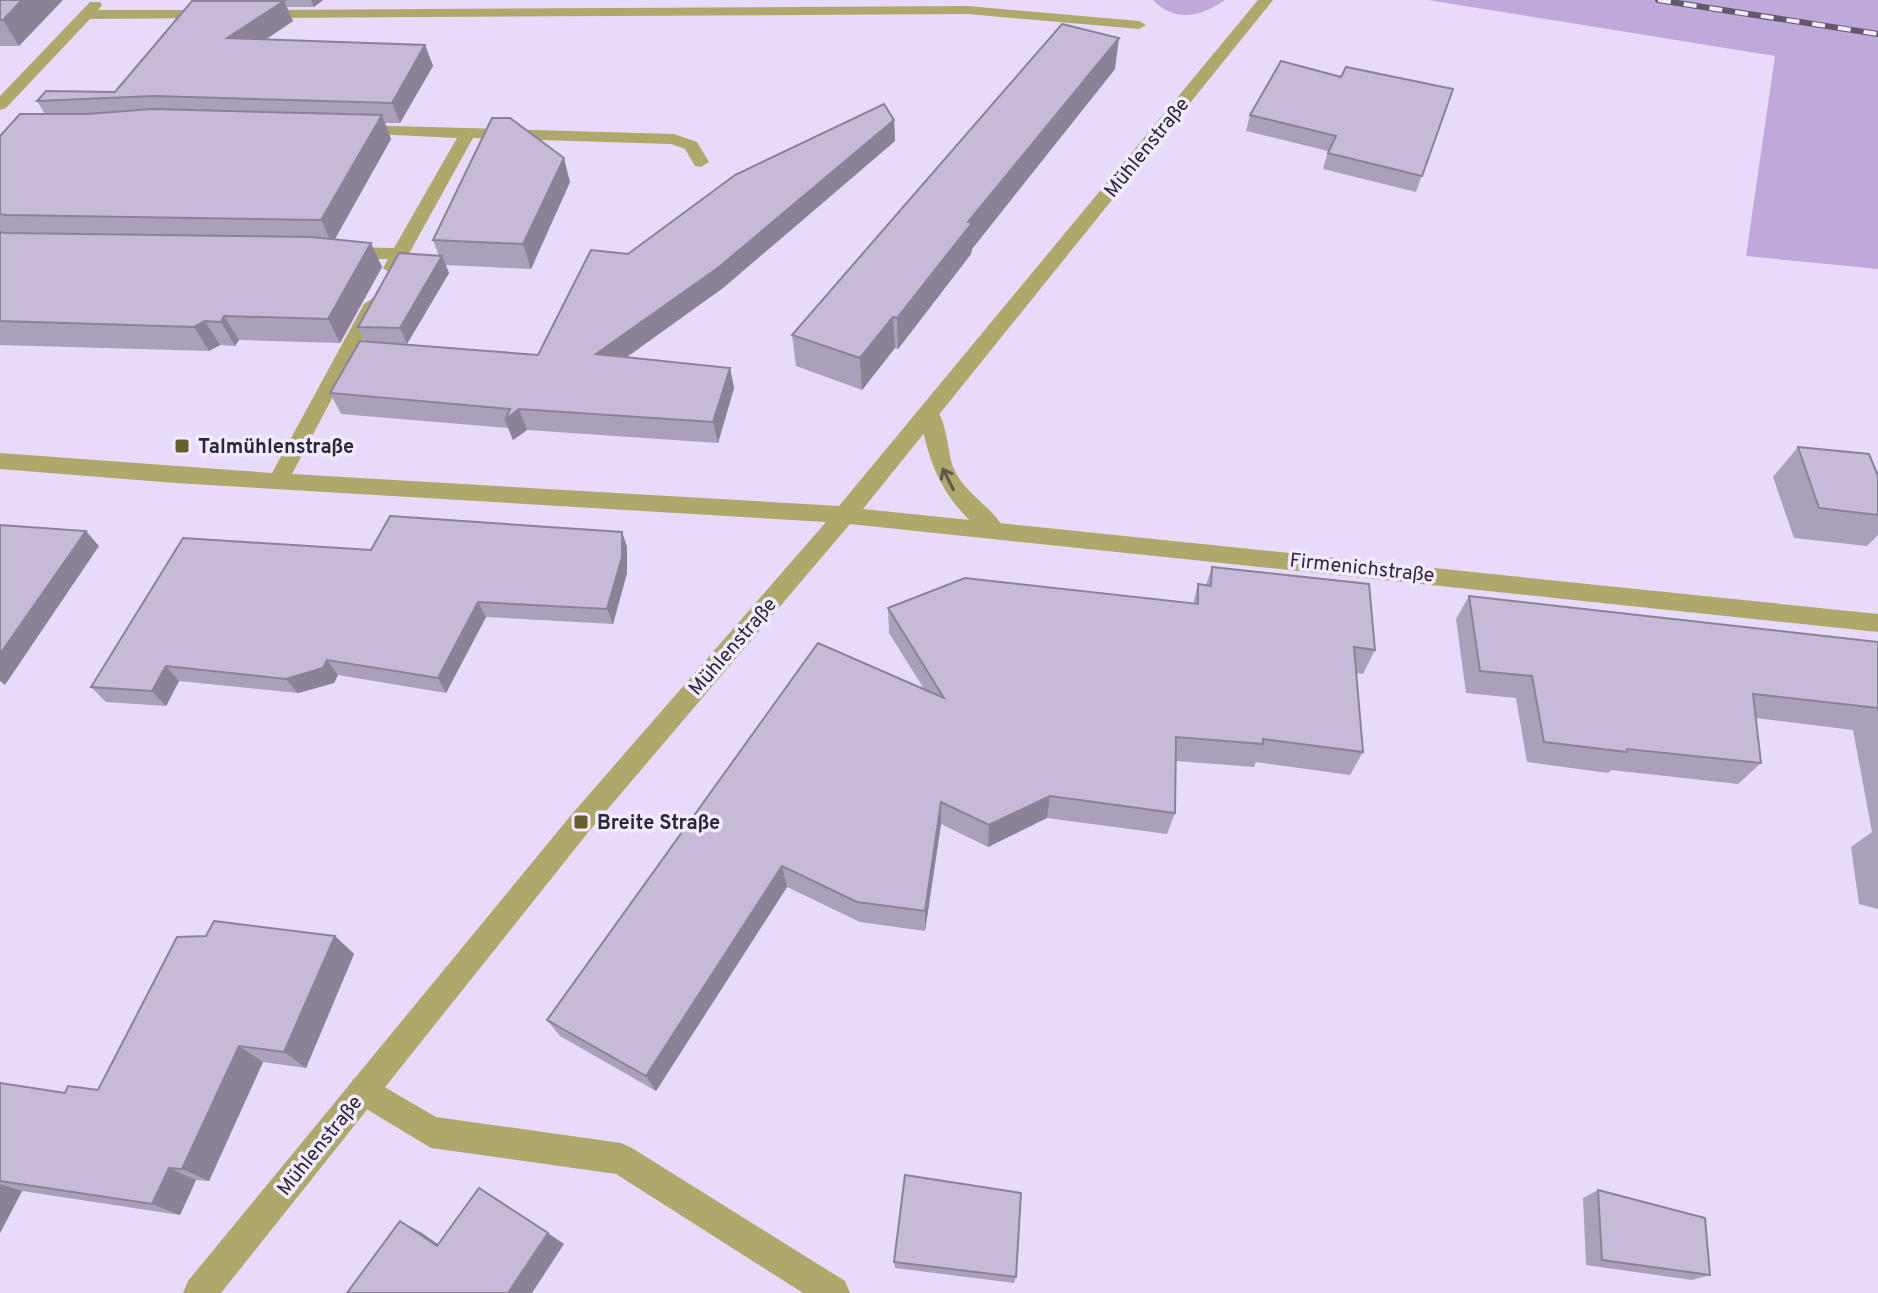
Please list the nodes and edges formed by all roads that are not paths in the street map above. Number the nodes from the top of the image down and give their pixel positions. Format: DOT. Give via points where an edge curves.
graph roads {
  1 [pos="99,0"];
  2 [pos="1266,0"];
  3 [pos="87,15"];
  4 [pos="1139,25"];
  5 [pos="0,105"];
  6 [pos="340,130"];
  7 [pos="468,133"];
  8 [pos="701,162"];
  9 [pos="321,253"];
  10 [pos="400,254"];
  11 [pos="929,412"];
  12 [pos="0,461"];
  13 [pos="278,481"];
  14 [pos="845,515"];
  15 [pos="994,530"];
  16 [pos="1878,623"];
  17 [pos="364,1090"];
  18 [pos="200,1293"];
  19 [pos="833,1293"];
  1 -- 3 [label="street"];
  2 -- 11 [label="street, Mühlenstraße"];
  3 -- 4 [label="street" via="968,10"];
  3 -- 5 [label="street"];
  6 -- 7 [label="street"];
  7 -- 8 [label="street" via="674,139 691,146"];
  7 -- 10 [label="street"];
  9 -- 10 [label="street"];
  10 -- 13 [label="street"];
  11 -- 14 [label="street, Mühlenstraße"];
  15 -- 11 [label="street, one-way" via="946,481"];
  12 -- 13 [label="street"];
  13 -- 14 [label="street"];
  14 -- 15 [label="street, Firmenichstraße"];
  14 -- 17 [label="street, Mühlenstraße" via="581,822"];
  15 -- 16 [label="street, Firmenichstraße"];
  17 -- 18 [label="street, Mühlenstraße"];
  17 -- 19 [label="street" via="431,1132 621,1159"];
}
